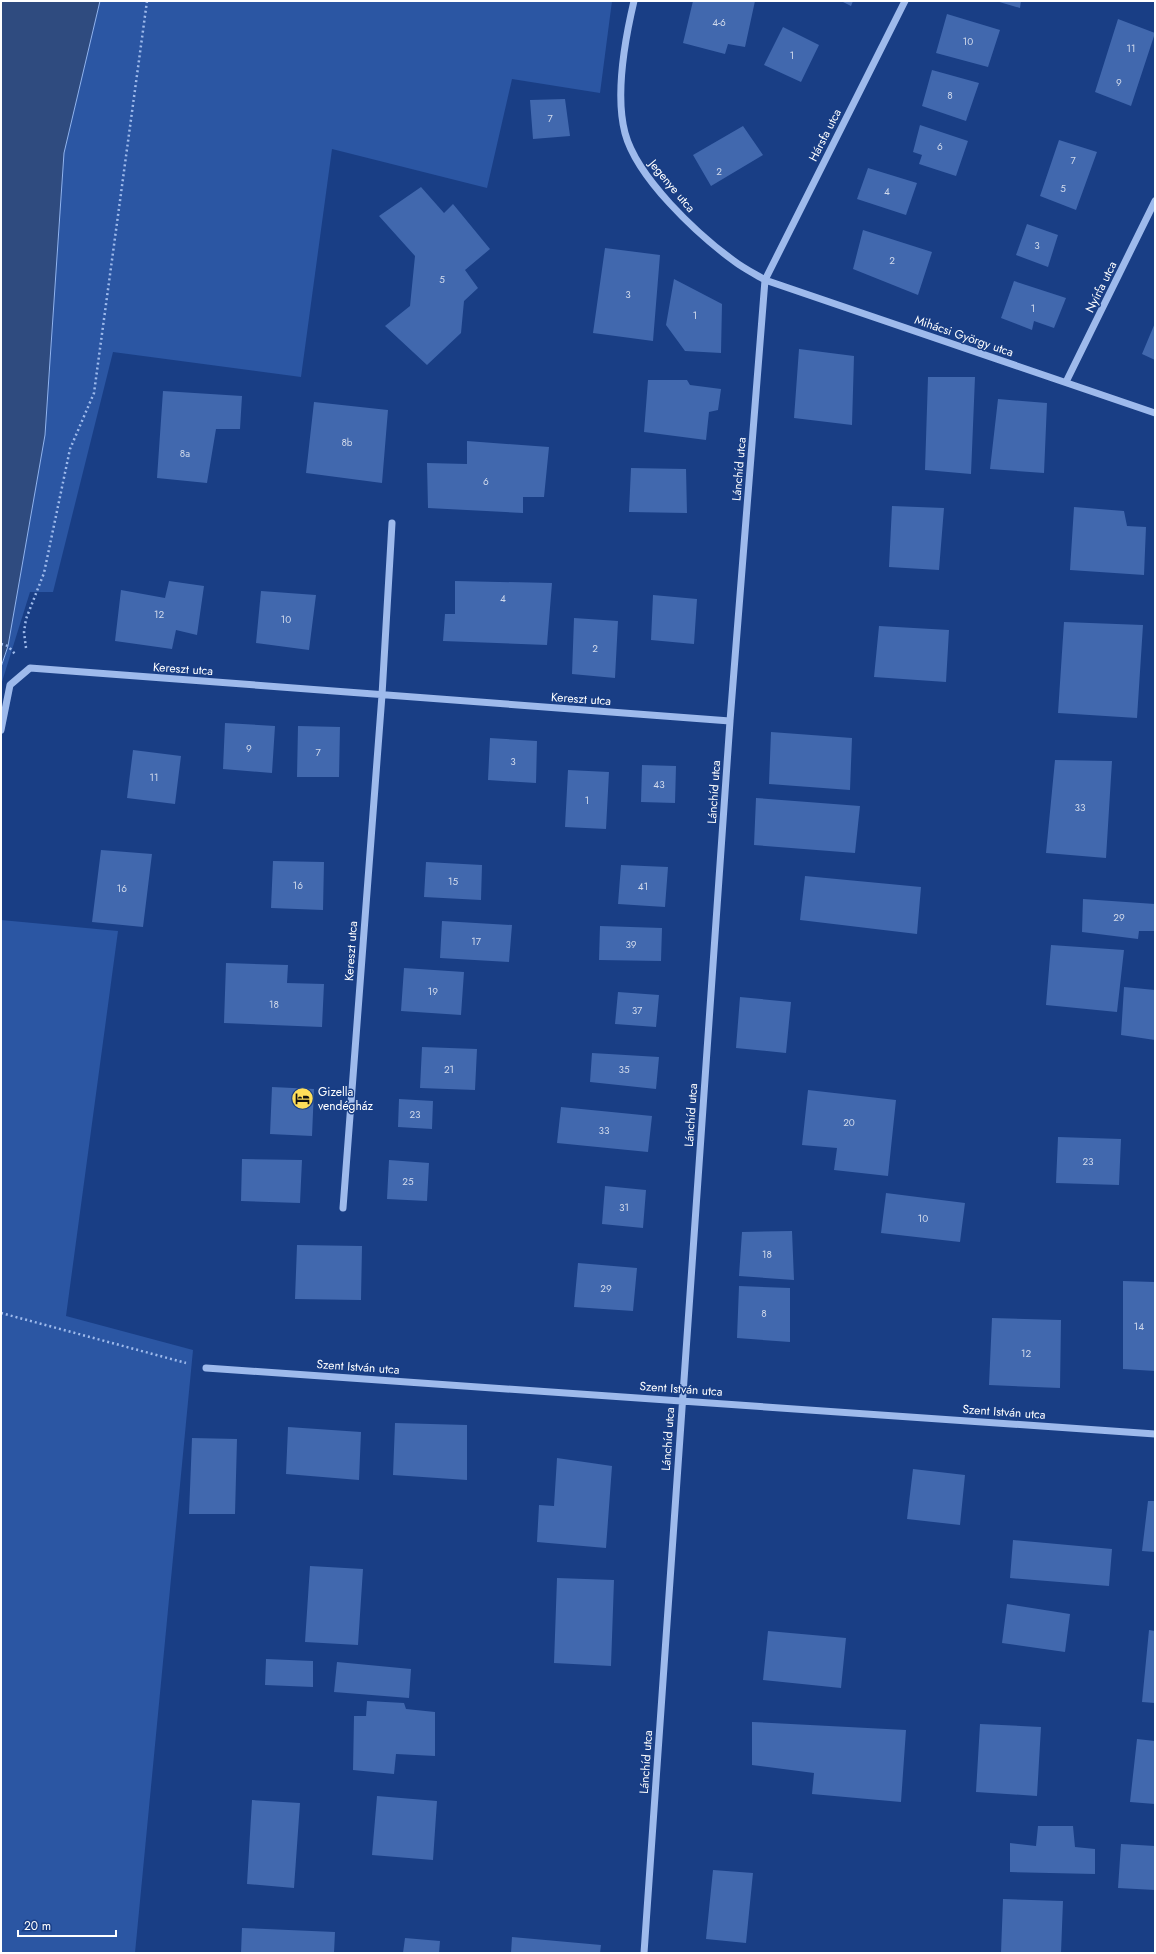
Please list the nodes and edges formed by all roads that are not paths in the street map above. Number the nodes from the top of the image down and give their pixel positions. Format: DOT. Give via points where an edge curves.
graph roads {
  1 [pos="634,1"];
  2 [pos="905,1"];
  3 [pos="1155,201"];
  4 [pos="765,280"];
  5 [pos="1066,382"];
  6 [pos="1155,413"];
  7 [pos="392,523"];
  8 [pos="382,695"];
  9 [pos="730,721"];
  10 [pos="1,730"];
  11 [pos="342,1208"];
  12 [pos="206,1368"];
  13 [pos="681,1400"];
  14 [pos="1155,1434"];
  15 [pos="644,1953"];
  1 -- 4 [label="street, Jegenye utca" via="629,20 620,95 625,134 637,160 680,215 734,262"];
  2 -- 4 [label="street, Hársfa utca"];
  3 -- 5 [label="street, Nyírfa utca"];
  4 -- 5 [label="street, Mihácsi György utca"];
  4 -- 9 [label="street, Lánchíd utca"];
  5 -- 6 [label="street, Mihácsi György utca"];
  7 -- 8 [label="street, Kereszt utca"];
  8 -- 9 [label="street, Kereszt utca"];
  8 -- 10 [label="street, Kereszt utca" via="30,668 10,685"];
  8 -- 11 [label="street, Kereszt utca"];
  9 -- 13 [label="street, Lánchíd utca"];
  12 -- 13 [label="street, Szent István utca"];
  13 -- 14 [label="street, Szent István utca"];
  13 -- 15 [label="street, Lánchíd utca"];
}
